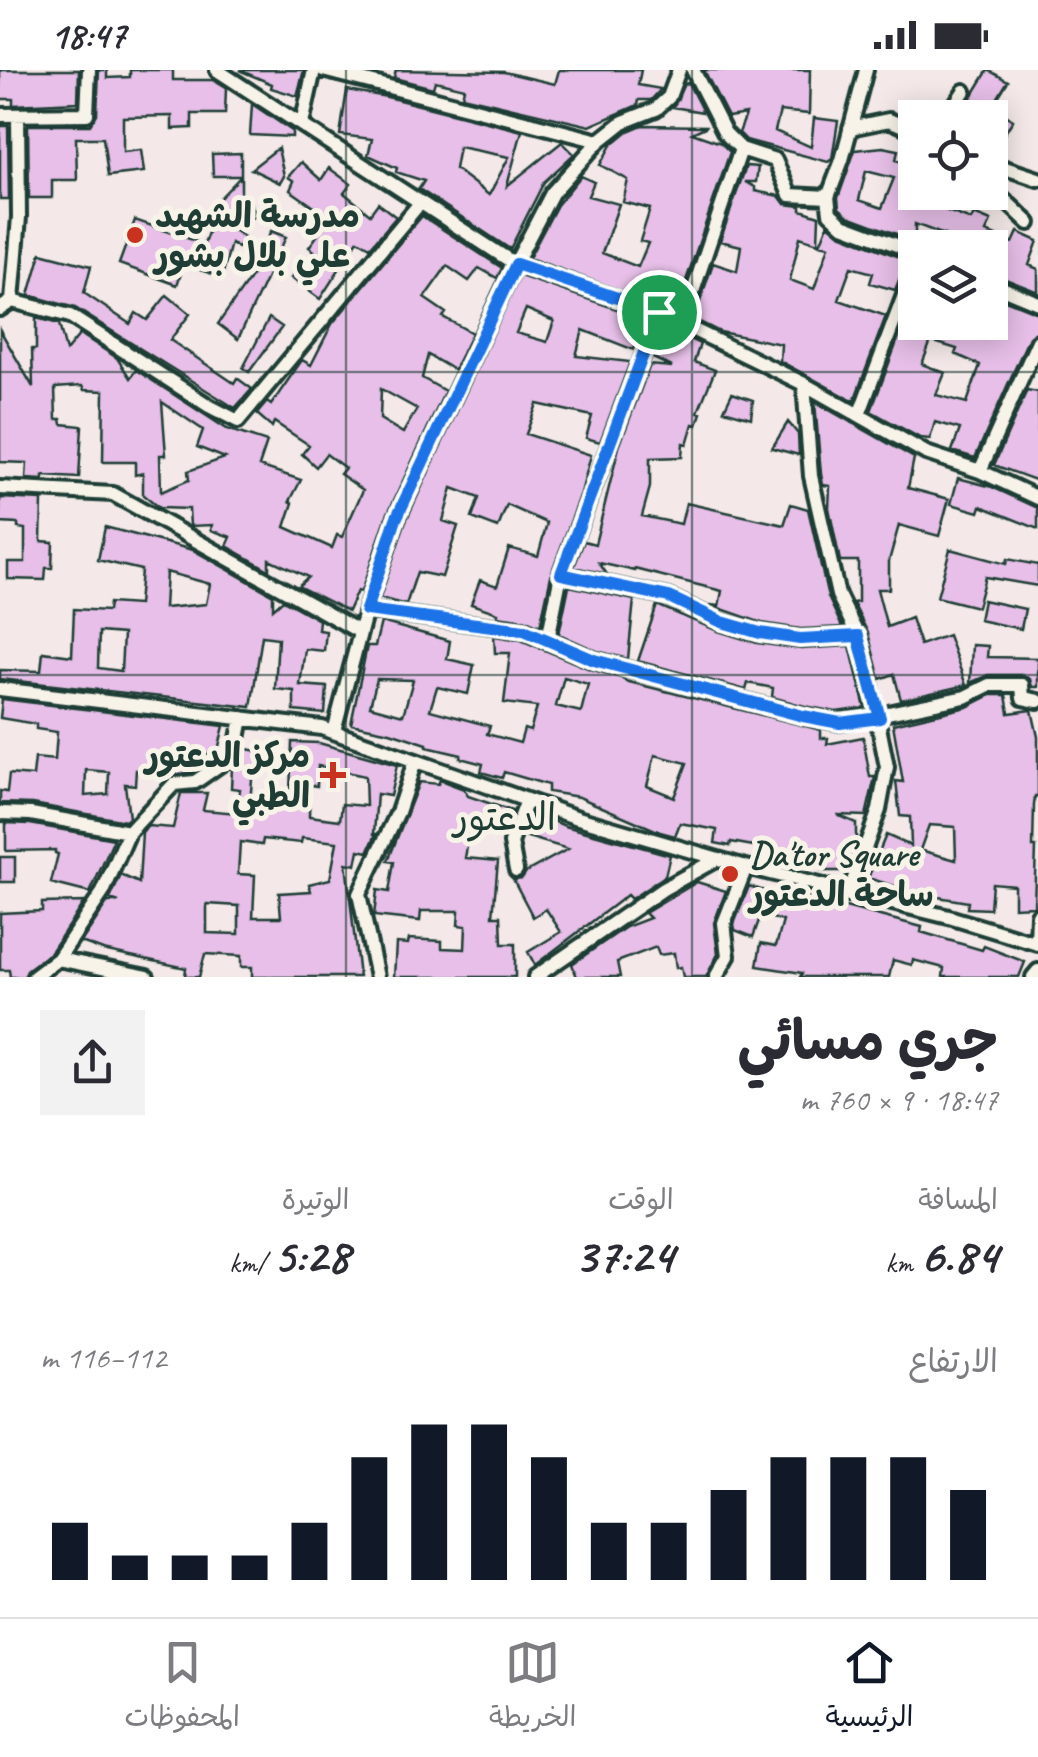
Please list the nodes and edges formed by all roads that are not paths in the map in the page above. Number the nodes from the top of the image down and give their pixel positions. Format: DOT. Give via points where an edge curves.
graph roads {
  1 [pos="89,70"];
  2 [pos="314,70"];
  3 [pos="323,70"];
  4 [pos="679,70"];
  5 [pos="693,70"];
  6 [pos="866,70"];
  7 [pos="220,71"];
  8 [pos="964,90"];
  9 [pos="958,100"];
  10 [pos="0,115"];
  11 [pos="18,115"];
  12 [pos="302,124"];
  13 [pos="898,124"];
  14 [pos="850,128"];
  15 [pos="599,142"];
  16 [pos="741,149"];
  17 [pos="1008,169"];
  18 [pos="1038,179"];
  19 [pos="828,197"];
  20 [pos="1008,203"];
  21 [pos="420,204"];
  22 [pos="1029,223"];
  23 [pos="898,246"];
  24 [pos="516,264"];
  25 [pos="1008,290"];
  26 [pos="1038,303"];
  27 [pos="6,305"];
  28 [pos="659,312"];
  29 [pos="898,312"];
  30 [pos="682,324"];
  31 [pos="1038,341"];
  32 [pos="804,384"];
  33 [pos="860,415"];
  34 [pos="980,471"];
  35 [pos="0,488"];
  36 [pos="1038,498"];
  37 [pos="561,574"];
  38 [pos="366,610"];
  39 [pos="360,632"];
  40 [pos="858,636"];
  41 [pos="548,639"];
  42 [pos="0,689"];
  43 [pos="1038,701"];
  44 [pos="242,718"];
  45 [pos="880,718"];
  46 [pos="334,732"];
  47 [pos="415,760"];
  48 [pos="527,800"];
  49 [pos="0,814"];
  50 [pos="129,832"];
  51 [pos="718,859"];
  52 [pos="746,868"];
  53 [pos="516,870"];
  54 [pos="848,895"];
  55 [pos="1038,915"];
  56 [pos="1037,944"];
  57 [pos="58,959"];
  58 [pos="1038,971"];
  59 [pos="34,977"];
  60 [pos="147,977"];
  61 [pos="377,977"];
  62 [pos="535,977"];
  63 [pos="716,977"];
  64 [pos="1033,977"];
  1 -- 11 [label="street" via="87,114"];
  2 -- 12 [label="street"];
  3 -- 15 [label="street"];
  4 -- 15 [label="street" via="669,97 656,109 623,122"];
  5 -- 16 [label="street" via="725,133"];
  6 -- 14 [label="street"];
  7 -- 12 [label="street"];
  8 -- 9 [label="street"];
  10 -- 11 [label="street"];
  11 -- 27 [label="street" via="19,216"];
  12 -- 21 [label="street"];
  13 -- 14 [label="street"];
  14 -- 19 [label="street"];
  15 -- 24 [label="street" via="552,193"];
  16 -- 19 [label="street" via="775,160 790,195"];
  16 -- 30 [label="street"];
  17 -- 18 [label="street"];
  19 -- 23 [label="street" via="830,213 843,225"];
  20 -- 22 [label="street"];
  21 -- 24 [label="street"];
  21 -- 27 [label="street" via="238,421 70,316"];
  24 -- 28 [label="street"];
  24 -- 38 [label="street" via="396,519"];
  25 -- 26 [label="street"];
  28 -- 30 [label="street"];
  28 -- 37 [label="street"];
  29 -- 33 [label="street"];
  30 -- 32 [label="street"];
  31 -- 34 [label="street"];
  32 -- 33 [label="street"];
  32 -- 40 [label="street" via="811,476 838,595"];
  33 -- 34 [label="street" via="926,453"];
  34 -- 36 [label="street"];
  35 -- 39 [label="street" via="112,494"];
  37 -- 40 [label="street" via="669,597 760,633"];
  37 -- 41 [label="street"];
  38 -- 39 [label="street"];
  38 -- 41 [label="street" via="524,630"];
  39 -- 46 [label="street"];
  40 -- 45 [label="street"];
  41 -- 45 [label="street" via="594,660 803,716 840,723"];
  42 -- 44 [label="street"];
  43 -- 45 [label="street" via="1023,698 1022,685 990,685"];
  44 -- 46 [label="street"];
  44 -- 50 [label="street" via="235,754 195,782 174,784"];
  45 -- 54 [label="street" via="887,766 880,810"];
  46 -- 47 [label="street"];
  47 -- 48 [label="street"];
  47 -- 61 [label="street" via="359,894"];
  48 -- 51 [label="street"];
  48 -- 53 [label="street" via="512,843"];
  49 -- 50 [label="street"];
  50 -- 57 [label="street" via="103,892"];
  51 -- 52 [label="street"];
  51 -- 62 [label="street"];
  52 -- 54 [label="street"];
  52 -- 63 [label="street" via="724,923 728,956"];
  54 -- 56 [label="street"];
  55 -- 56 [label="street"];
  57 -- 59 [label="street"];
  57 -- 60 [label="street"];
  58 -- 64 [label="street"];
}
